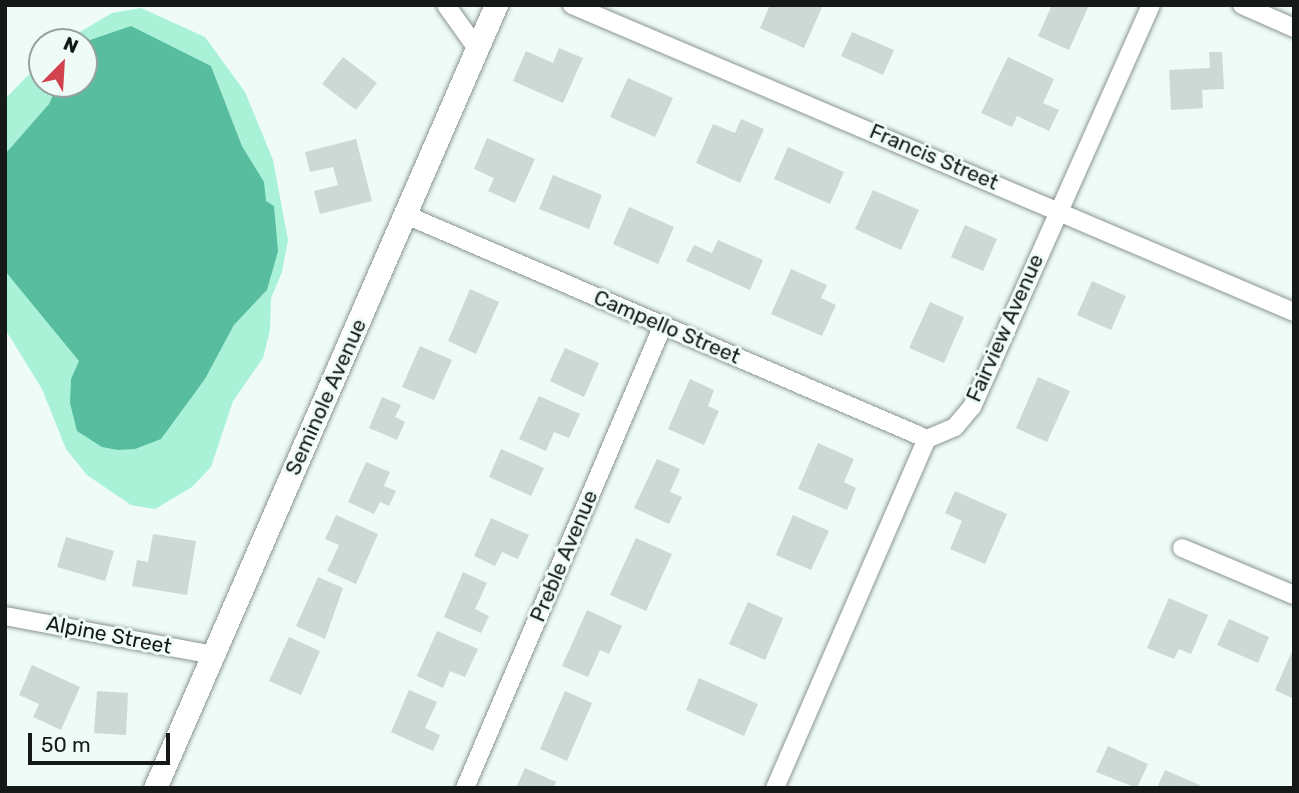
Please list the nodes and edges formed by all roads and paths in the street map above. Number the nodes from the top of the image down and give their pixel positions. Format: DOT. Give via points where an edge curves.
graph roads {
  1 [pos="446,5"];
  2 [pos="496,5"];
  3 [pos="572,5"];
  4 [pos="1151,5"];
  5 [pos="1242,5"];
  6 [pos="1294,28"];
  7 [pos="476,47"];
  8 [pos="1058,208"];
  9 [pos="406,215"];
  10 [pos="1294,312"];
  11 [pos="663,325"];
  12 [pos="927,439"];
  13 [pos="1182,548"];
  14 [pos="1294,595"];
  15 [pos="5,615"];
  16 [pos="213,655"];
  17 [pos="155,788"];
  18 [pos="465,788"];
  19 [pos="775,788"];
  1 -- 7 [label="street"];
  2 -- 7 [label="street, Seminole Avenue"];
  3 -- 8 [label="street, Francis Street"];
  4 -- 8 [label="street, Fairview Avenue"];
  5 -- 6 [label="street"];
  7 -- 9 [label="street, Seminole Avenue"];
  8 -- 10 [label="street, Francis Street"];
  8 -- 12 [label="street, Fairview Avenue" via="972,407 955,427"];
  9 -- 11 [label="street, Campello Street"];
  9 -- 16 [label="street, Seminole Avenue"];
  11 -- 12 [label="street, Campello Street"];
  11 -- 18 [label="street, Preble Avenue"];
  12 -- 19 [label="street"];
  13 -- 14 [label="street"];
  15 -- 16 [label="street, Alpine Street"];
  16 -- 17 [label="street, Seminole Avenue"];
}
